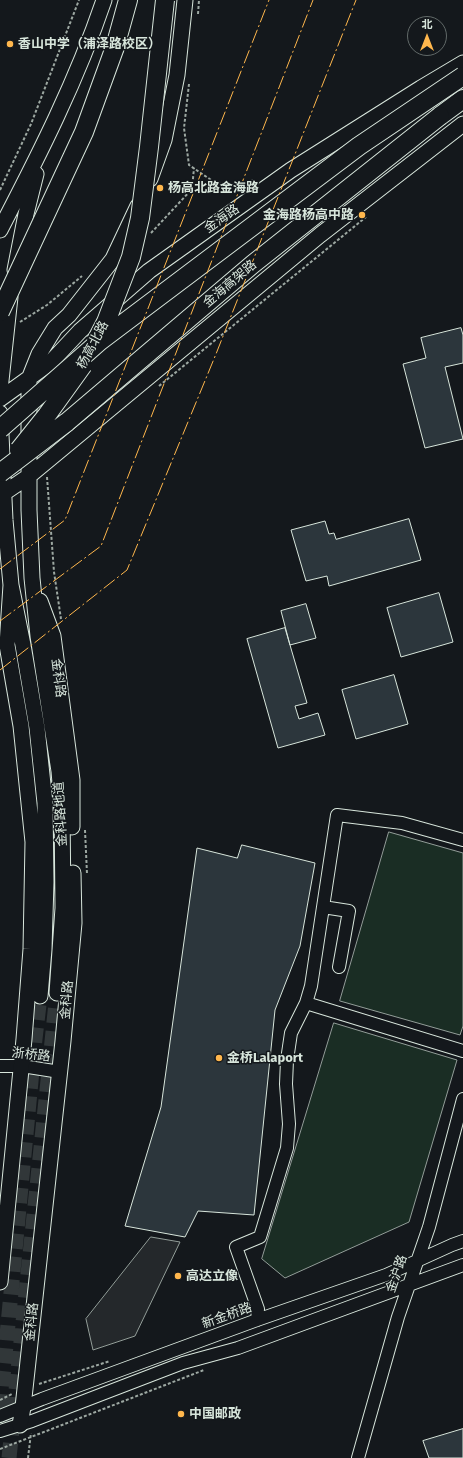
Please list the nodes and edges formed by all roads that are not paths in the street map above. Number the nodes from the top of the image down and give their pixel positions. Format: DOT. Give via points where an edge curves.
graph roads {
  1 [pos="104,0"];
  2 [pos="128,0"];
  3 [pos="165,0"];
  4 [pos="185,0"];
  5 [pos="463,63"];
  6 [pos="463,76"];
  7 [pos="463,99"];
  8 [pos="463,124"];
  9 [pos="42,150"];
  10 [pos="0,230"];
  11 [pos="0,312"];
  12 [pos="28,379"];
  13 [pos="0,390"];
  14 [pos="0,399"];
  15 [pos="0,413"];
  16 [pos="0,429"];
  17 [pos="0,469"];
  18 [pos="0,473"];
  19 [pos="29,476"];
  20 [pos="2,495"];
  21 [pos="32,578"];
  22 [pos="11,585"];
  23 [pos="38,636"];
  24 [pos="463,840"];
  25 [pos="323,907"];
  26 [pos="339,967"];
  27 [pos="57,993"];
  28 [pos="40,996"];
  29 [pos="306,1003"];
  30 [pos="463,1051"];
  31 [pos="0,1066"];
  32 [pos="22,1066"];
  33 [pos="60,1072"];
  34 [pos="463,1099"];
  35 [pos="463,1241"];
  36 [pos="416,1261"];
  37 [pos="463,1265"];
  38 [pos="0,1282"];
  39 [pos="408,1285"];
  40 [pos="257,1320"];
  41 [pos="23,1407"];
  42 [pos="0,1416"];
  43 [pos="20,1425"];
  44 [pos="0,1431"];
  45 [pos="358,1458"];
  1 -- 9 [label="main road" via="91,39"];
  2 -- 11 [label="highway, bridge" via="115,47 84,132"];
  3 -- 17 [label="highway, 杨高北路, bridge" via="141,210 131,257 106,322 81,368 42,421"];
  4 -- 12 [label="main road" via="178,75 164,140 146,190 113,259 69,316 55,328"];
  5 -- 12 [label="main road, 金海路" via="291,170 149,272 80,331 50,363"];
  6 -- 16 [label="highway, bridge" via="359,146 100,341"];
  7 -- 18 [label="highway, 金海高架路, bridge" via="253,264 67,422"];
  8 -- 19 [label="main road" via="320,235"];
  9 -- 10 [label="main road"];
  9 -- 13 [label="main road" via="10,298"];
  12 -- 14 [label="main road, 金海路"];
  12 -- 19 [label="main road, 金科路"];
  15 -- 20 [label="main road"];
  19 -- 20 [label="main road"];
  19 -- 21 [label="main road, 金科路"];
  20 -- 22 [label="main road"];
  21 -- 23 [label="main road, 金科路"];
  21 -- 33 [label="main road, 金科路" via="53,636 72,780 74,923"];
  22 -- 28 [label="main road, 金科路地道" via="37,728 45,803 46,882"];
  22 -- 32 [label="main road" via="7,646 21,726 32,842 31,949"];
  23 -- 27 [label="main road, 金科路地道" via="54,736 62,808 63,908"];
  24 -- 25 [label="street" via="402,823 337,815"];
  25 -- 26 [label="street" via="349,911"];
  25 -- 29 [label="street"];
  29 -- 30 [label="street"];
  29 -- 40 [label="street" via="291,1034 287,1060 287,1148 260,1237 236,1247 258,1309"];
  31 -- 32 [label="street, 浙桥路"];
  32 -- 33 [label="street, 浙桥路"];
  32 -- 38 [label="main road"];
  33 -- 41 [label="main road, 金科路"];
  34 -- 36 [label="street, 金沪路" via="429,1227"];
  35 -- 36 [label="street, 新金桥路"];
  36 -- 39 [label="street, 金沪路"];
  36 -- 40 [label="street, 新金桥路" via="386,1275"];
  37 -- 39 [label="street"];
  39 -- 43 [label="street" via="238,1348 182,1363"];
  39 -- 45 [label="street, 金沪路"];
  40 -- 41 [label="street, 新金桥路"];
  41 -- 42 [label="street, 新金桥路"];
  41 -- 43 [label="main road, 金科路"];
  43 -- 44 [label="street"];
}
